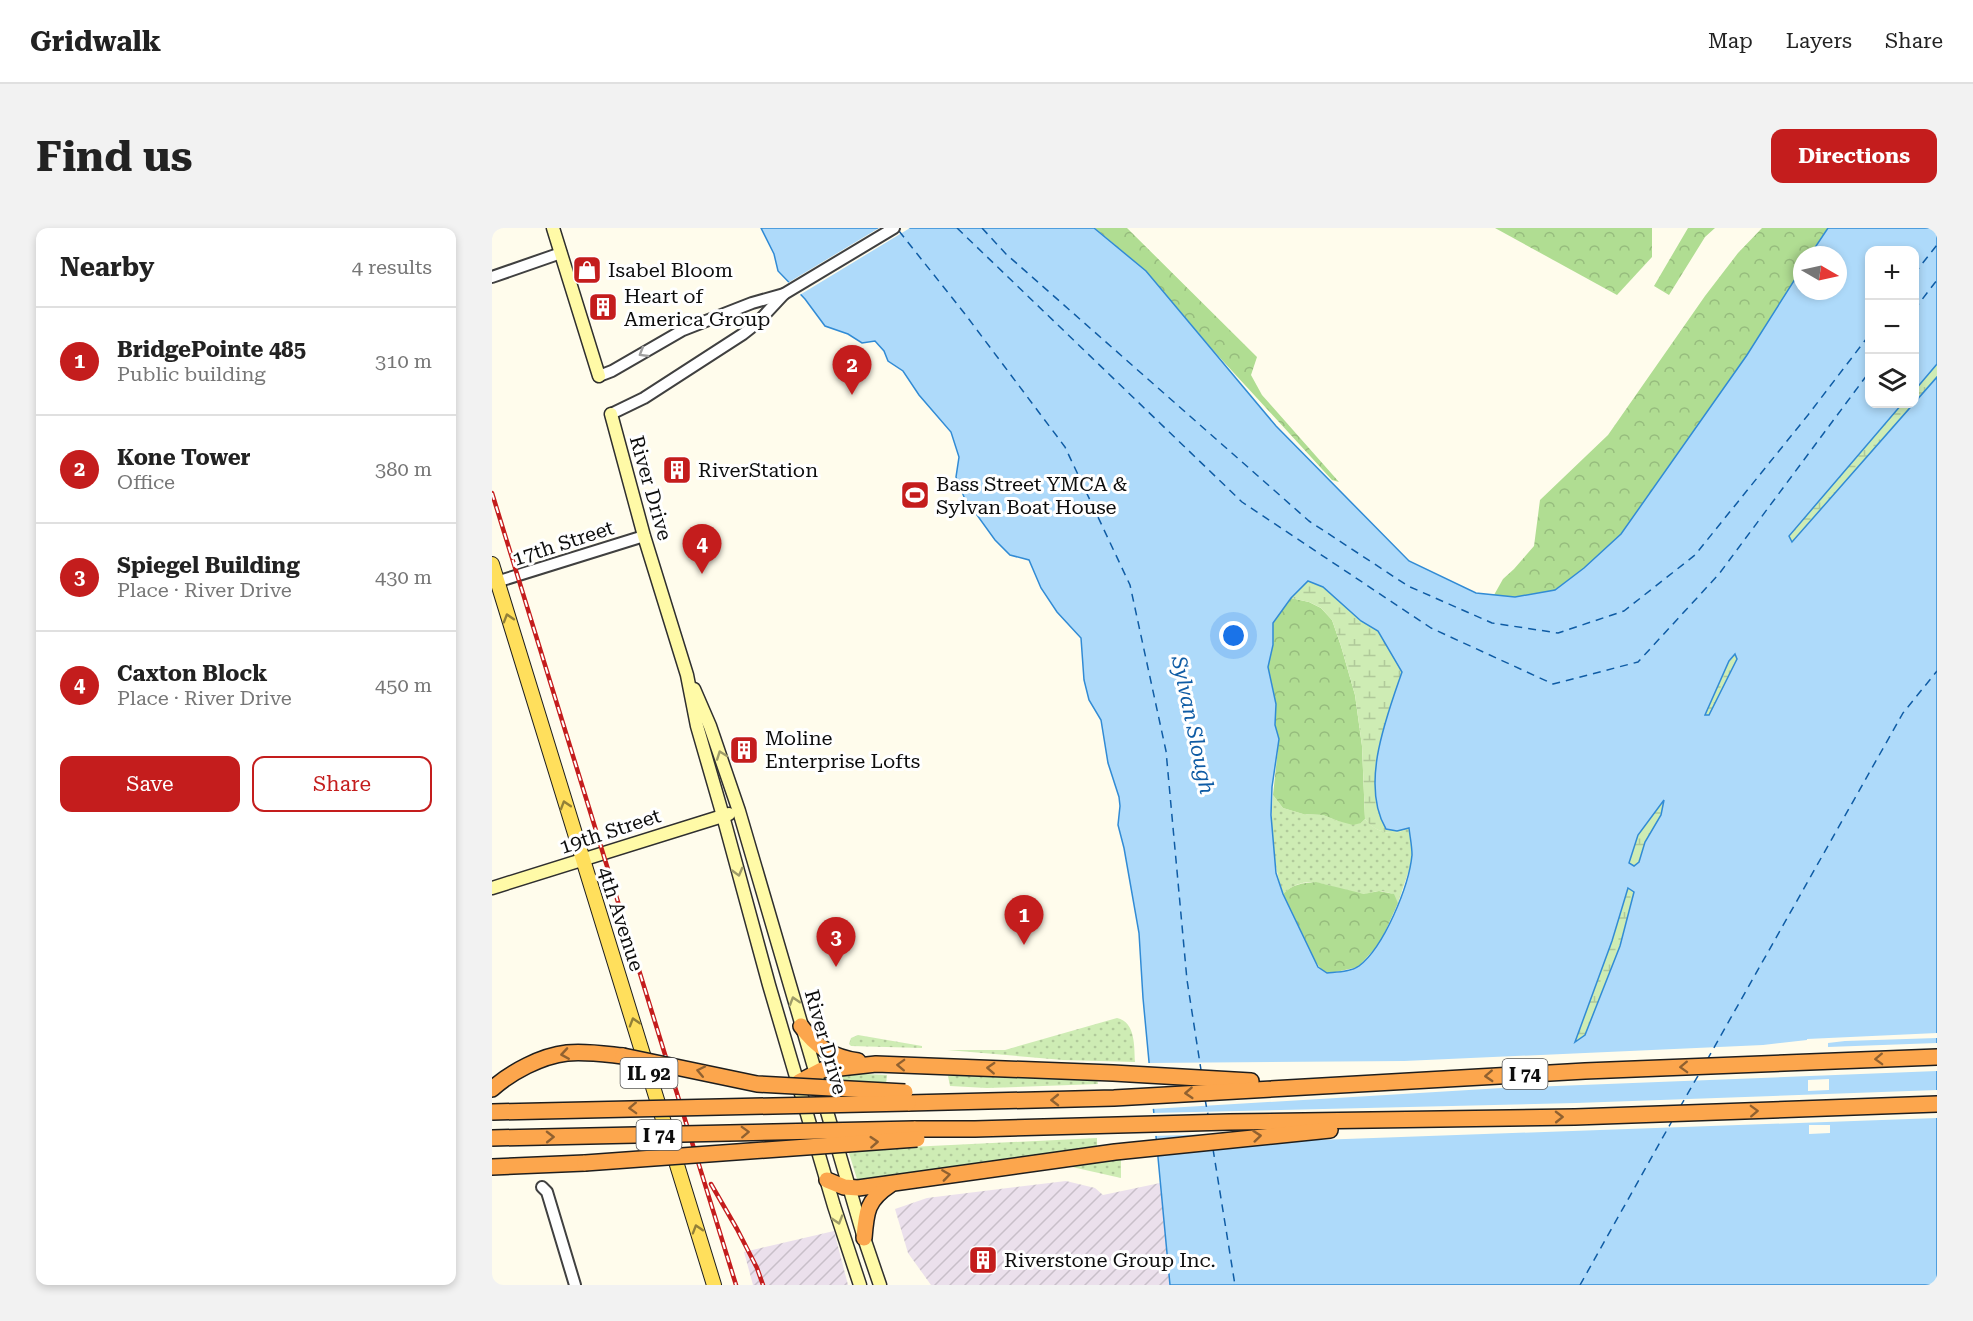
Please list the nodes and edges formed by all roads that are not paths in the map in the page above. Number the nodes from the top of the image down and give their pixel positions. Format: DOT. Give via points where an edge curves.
graph roads {
  1 [pos="553,228"];
  2 [pos="894,228"];
  3 [pos="561,253"];
  4 [pos="492,277"];
  5 [pos="784,294"];
  6 [pos="599,376"];
  7 [pos="611,414"];
  8 [pos="644,536"];
  9 [pos="492,564"];
  10 [pos="495,582"];
  11 [pos="687,675"];
  12 [pos="739,811"];
  13 [pos="723,816"];
  14 [pos="582,861"];
  15 [pos="492,888"];
  16 [pos="801,1026"];
  17 [pos="1937,1057"];
  18 [pos="876,1064"];
  19 [pos="815,1073"];
  20 [pos="799,1083"];
  21 [pos="1317,1085"];
  22 [pos="492,1089"];
  23 [pos="906,1097"];
  24 [pos="1937,1104"];
  25 [pos="492,1112"];
  26 [pos="1396,1120"];
  27 [pos="916,1134"];
  28 [pos="492,1138"];
  29 [pos="492,1167"];
  30 [pos="827,1180"];
  31 [pos="894,1183"];
  32 [pos="542,1187"];
  33 [pos="849,1188"];
  34 [pos="864,1238"];
  35 [pos="575,1285"];
  36 [pos="714,1285"];
  37 [pos="858,1285"];
  38 [pos="880,1285"];
  1 -- 3 [label="main road"];
  2 -- 5 [label="street"];
  3 -- 4 [label="street"];
  3 -- 6 [label="main road"];
  5 -- 6 [label="street, one-way" via="687,329"];
  5 -- 7 [label="street" via="748,331 644,398"];
  7 -- 8 [label="main road, River Drive"];
  8 -- 10 [label="street, 17th Street"];
  8 -- 11 [label="main road, River Drive"];
  9 -- 10 [label="main road, 4th Avenue / IL 92"];
  14 -- 10 [label="main road, 4th Avenue / IL 92, one-way"];
  12 -- 11 [label="main road, River Drive, one-way" via="710,726"];
  11 -- 13 [label="main road, River Drive"];
  12 -- 13 [label="main road, 19th Street"];
  16 -- 12 [label="main road, River Drive, one-way"];
  13 -- 14 [label="main road, 19th Street"];
  13 -- 20 [label="main road, River Drive, one-way"];
  14 -- 15 [label="main road, 19th Street"];
  36 -- 14 [label="main road, 4th Avenue / IL 92, one-way"];
  16 -- 18 [label="highway" via="830,1054"];
  16 -- 19 [label="main road, River Drive"];
  17 -- 21 [label="highway, I 74, one-way"];
  18 -- 19 [label="highway"];
  21 -- 18 [label="highway, one-way"];
  19 -- 20 [label="highway"];
  19 -- 33 [label="main road, River Drive"];
  20 -- 30 [label="main road, River Drive"];
  21 -- 23 [label="highway, I 74, one-way" via="1114,1098 973,1101"];
  23 -- 22 [label="highway, one-way, bridge" via="757,1084 623,1056 582,1052 533,1063"];
  23 -- 25 [label="highway, I 74, one-way, bridge"];
  26 -- 24 [label="highway, I 74, one-way"];
  26 -- 27 [label="highway, I 74" via="975,1129"];
  31 -- 26 [label="highway, one-way" via="1115,1152"];
  28 -- 27 [label="highway, I 74, one-way, bridge"];
  29 -- 27 [label="highway, one-way, bridge" via="585,1163"];
  30 -- 33 [label="highway"];
  30 -- 37 [label="main road, River Drive, one-way"];
  31 -- 33 [label="highway"];
  31 -- 34 [label="highway" via="870,1203"];
  32 -- 35 [label="street" via="547,1192"];
  33 -- 34 [label="main road, River Drive"];
  34 -- 38 [label="main road, River Drive"];
}
